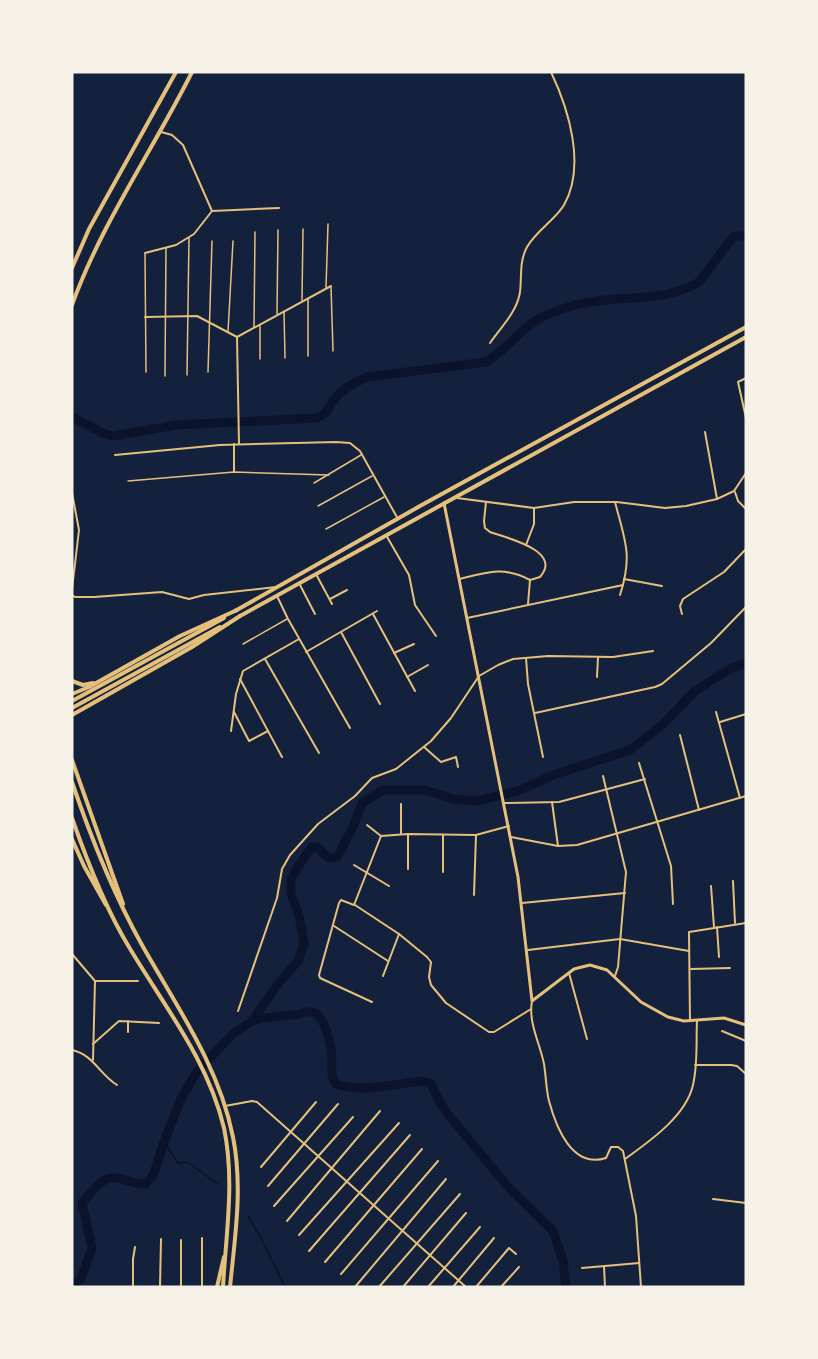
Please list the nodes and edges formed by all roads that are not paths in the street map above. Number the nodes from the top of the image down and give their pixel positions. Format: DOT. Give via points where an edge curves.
graph roads {
  1 [pos="176,72"];
  2 [pos="192,72"];
  3 [pos="551,72"];
  4 [pos="161,132"];
  5 [pos="279,208"];
  6 [pos="212,211"];
  7 [pos="328,224"];
  8 [pos="303,229"];
  9 [pos="278,230"];
  10 [pos="255,232"];
  11 [pos="189,237"];
  12 [pos="212,241"];
  13 [pos="233,241"];
  14 [pos="166,248"];
  15 [pos="145,254"];
  16 [pos="72,268"];
  17 [pos="331,286"];
  18 [pos="326,288"];
  19 [pos="308,298"];
  20 [pos="302,300"];
  21 [pos="72,305"];
  22 [pos="284,311"];
  23 [pos="277,315"];
  24 [pos="188,316"];
  25 [pos="146,317"];
  26 [pos="165,317"];
  27 [pos="208,322"];
  28 [pos="260,324"];
  29 [pos="746,327"];
  30 [pos="254,328"];
  31 [pos="228,332"];
  32 [pos="237,337"];
  33 [pos="746,337"];
  34 [pos="490,343"];
  35 [pos="333,351"];
  36 [pos="308,356"];
  37 [pos="285,358"];
  38 [pos="260,359"];
  39 [pos="146,372"];
  40 [pos="208,372"];
  41 [pos="187,375"];
  42 [pos="165,376"];
  43 [pos="746,378"];
  44 [pos="746,394"];
  45 [pos="742,397"];
  46 [pos="746,418"];
  47 [pos="705,432"];
  48 [pos="234,444"];
  49 [pos="239,444"];
  50 [pos="115,455"];
  51 [pos="362,455"];
  52 [pos="234,471"];
  53 [pos="746,473"];
  54 [pos="329,475"];
  55 [pos="373,475"];
  56 [pos="128,481"];
  57 [pos="314,483"];
  58 [pos="734,491"];
  59 [pos="72,493"];
  60 [pos="385,496"];
  61 [pos="454,497"];
  62 [pos="717,499"];
  63 [pos="486,502"];
  64 [pos="615,502"];
  65 [pos="444,503"];
  66 [pos="318,506"];
  67 [pos="534,508"];
  68 [pos="746,509"];
  69 [pos="398,519"];
  70 [pos="326,529"];
  71 [pos="386,535"];
  72 [pos="526,545"];
  73 [pos="746,549"];
  74 [pos="316,574"];
  75 [pos="460,579"];
  76 [pos="624,579"];
  77 [pos="530,580"];
  78 [pos="299,583"];
  79 [pos="623,585"];
  80 [pos="281,586"];
  81 [pos="662,586"];
  82 [pos="72,590"];
  83 [pos="347,590"];
  84 [pos="620,595"];
  85 [pos="72,596"];
  86 [pos="277,596"];
  87 [pos="330,599"];
  88 [pos="332,604"];
  89 [pos="528,604"];
  90 [pos="746,607"];
  91 [pos="237,610"];
  92 [pos="377,611"];
  93 [pos="315,614"];
  94 [pos="373,614"];
  95 [pos="682,614"];
  96 [pos="240,616"];
  97 [pos="467,618"];
  98 [pos="288,619"];
  99 [pos="341,632"];
  100 [pos="436,636"];
  101 [pos="299,639"];
  102 [pos="243,644"];
  103 [pos="414,644"];
  104 [pos="653,651"];
  105 [pos="306,652"];
  106 [pos="394,653"];
  107 [pos="598,657"];
  108 [pos="526,658"];
  109 [pos="265,659"];
  110 [pos="428,665"];
  111 [pos="479,676"];
  112 [pos="107,677"];
  113 [pos="407,677"];
  114 [pos="597,677"];
  115 [pos="240,679"];
  116 [pos="72,681"];
  117 [pos="416,691"];
  118 [pos="72,694"];
  119 [pos="72,702"];
  120 [pos="380,704"];
  121 [pos="72,708"];
  122 [pos="233,711"];
  123 [pos="716,712"];
  124 [pos="535,713"];
  125 [pos="72,714"];
  126 [pos="746,714"];
  127 [pos="719,723"];
  128 [pos="350,728"];
  129 [pos="268,730"];
  130 [pos="231,731"];
  131 [pos="680,735"];
  132 [pos="424,747"];
  133 [pos="319,753"];
  134 [pos="282,757"];
  135 [pos="543,757"];
  136 [pos="72,760"];
  137 [pos="639,764"];
  138 [pos="458,767"];
  139 [pos="603,776"];
  140 [pos="645,779"];
  141 [pos="72,782"];
  142 [pos="607,790"];
  143 [pos="746,796"];
  144 [pos="740,798"];
  145 [pos="504,802"];
  146 [pos="552,802"];
  147 [pos="401,804"];
  148 [pos="699,810"];
  149 [pos="72,818"];
  150 [pos="659,822"];
  151 [pos="367,825"];
  152 [pos="509,826"];
  153 [pos="401,834"];
  154 [pos="408,834"];
  155 [pos="617,834"];
  156 [pos="443,835"];
  157 [pos="476,835"];
  158 [pos="381,836"];
  159 [pos="511,837"];
  160 [pos="72,839"];
  161 [pos="558,846"];
  162 [pos="354,865"];
  163 [pos="408,869"];
  164 [pos="443,872"];
  165 [pos="366,873"];
  166 [pos="733,881"];
  167 [pos="389,885"];
  168 [pos="711,886"];
  169 [pos="625,893"];
  170 [pos="474,895"];
  171 [pos="522,903"];
  172 [pos="673,904"];
  173 [pos="354,905"];
  174 [pos="114,919"];
  175 [pos="128,919"];
  176 [pos="746,923"];
  177 [pos="735,924"];
  178 [pos="334,926"];
  179 [pos="715,926"];
  180 [pos="399,934"];
  181 [pos="620,939"];
  182 [pos="528,950"];
  183 [pos="689,951"];
  184 [pos="72,954"];
  185 [pos="719,957"];
  186 [pos="388,962"];
  187 [pos="730,968"];
  188 [pos="690,969"];
  189 [pos="569,973"];
  190 [pos="383,976"];
  191 [pos="615,976"];
  192 [pos="95,981"];
  193 [pos="138,981"];
  194 [pos="532,1001"];
  195 [pos="372,1002"];
  196 [pos="531,1009"];
  197 [pos="238,1011"];
  198 [pos="697,1020"];
  199 [pos="128,1021"];
  200 [pos="690,1021"];
  201 [pos="159,1023"];
  202 [pos="746,1025"];
  203 [pos="723,1030"];
  204 [pos="128,1032"];
  205 [pos="587,1039"];
  206 [pos="746,1041"];
  207 [pos="93,1044"];
  208 [pos="72,1050"];
  209 [pos="93,1060"];
  210 [pos="695,1065"];
  211 [pos="746,1074"];
  212 [pos="117,1085"];
  213 [pos="316,1102"];
  214 [pos="338,1104"];
  215 [pos="225,1105"];
  216 [pos="380,1112"];
  217 [pos="353,1117"];
  218 [pos="399,1123"];
  219 [pos="291,1132"];
  220 [pos="410,1135"];
  221 [pos="304,1144"];
  222 [pos="422,1149"];
  223 [pos="318,1156"];
  224 [pos="625,1159"];
  225 [pos="438,1161"];
  226 [pos="261,1167"];
  227 [pos="332,1168"];
  228 [pos="446,1179"];
  229 [pos="347,1182"];
  230 [pos="268,1186"];
  231 [pos="360,1193"];
  232 [pos="459,1194"];
  233 [pos="713,1199"];
  234 [pos="746,1203"];
  235 [pos="374,1205"];
  236 [pos="274,1206"];
  237 [pos="466,1213"];
  238 [pos="389,1218"];
  239 [pos="287,1221"];
  240 [pos="480,1227"];
  241 [pos="403,1230"];
  242 [pos="299,1235"];
  243 [pos="202,1238"];
  244 [pos="494,1238"];
  245 [pos="161,1239"];
  246 [pos="181,1240"];
  247 [pos="227,1242"];
  248 [pos="417,1243"];
  249 [pos="135,1247"];
  250 [pos="309,1251"];
  251 [pos="516,1254"];
  252 [pos="430,1255"];
  253 [pos="325,1262"];
  254 [pos="639,1263"];
  255 [pos="603,1266"];
  256 [pos="519,1267"];
  257 [pos="445,1268"];
  258 [pos="582,1268"];
  259 [pos="341,1275"];
  260 [pos="459,1280"];
  261 [pos="133,1287"];
  262 [pos="160,1287"];
  263 [pos="181,1287"];
  264 [pos="202,1287"];
  265 [pos="217,1287"];
  266 [pos="223,1287"];
  267 [pos="230,1287"];
  268 [pos="355,1287"];
  269 [pos="379,1287"];
  270 [pos="403,1287"];
  271 [pos="428,1287"];
  272 [pos="453,1287"];
  273 [pos="466,1287"];
  274 [pos="476,1287"];
  275 [pos="501,1287"];
  276 [pos="605,1287"];
  277 [pos="641,1287"];
  1 -- 16 [label="main road" via="89,229"];
  2 -- 4 [label="main road"];
  3 -- 34 [label="street" via="575,152 572,185 563,207 527,247 514,310"];
  4 -- 6 [label="street" via="172,135 183,145"];
  4 -- 21 [label="main road" via="105,228"];
  5 -- 6 [label="street"];
  6 -- 11 [label="street"];
  7 -- 18 [label="street"];
  8 -- 20 [label="street"];
  9 -- 23 [label="street"];
  10 -- 30 [label="street"];
  11 -- 14 [label="street"];
  11 -- 24 [label="street"];
  12 -- 27 [label="street"];
  13 -- 31 [label="street"];
  14 -- 15 [label="street"];
  14 -- 26 [label="street"];
  15 -- 25 [label="street"];
  17 -- 18 [label="street"];
  17 -- 35 [label="street"];
  18 -- 19 [label="street"];
  19 -- 20 [label="street"];
  19 -- 36 [label="street"];
  20 -- 22 [label="street"];
  22 -- 23 [label="street"];
  22 -- 37 [label="street"];
  23 -- 28 [label="street"];
  24 -- 26 [label="street"];
  24 -- 27 [label="street"];
  24 -- 41 [label="street"];
  25 -- 26 [label="street"];
  25 -- 39 [label="street"];
  26 -- 42 [label="street"];
  27 -- 31 [label="street"];
  27 -- 40 [label="street"];
  28 -- 30 [label="street"];
  28 -- 38 [label="street"];
  29 -- 69 [label="main road"];
  30 -- 32 [label="street"];
  31 -- 32 [label="street"];
  32 -- 49 [label="street"];
  33 -- 61 [label="main road"];
  43 -- 45 [label="street" via="738,382"];
  44 -- 45 [label="street"];
  45 -- 46 [label="street"];
  47 -- 62 [label="street"];
  48 -- 49 [label="street"];
  48 -- 50 [label="street"];
  48 -- 52 [label="street"];
  49 -- 51 [label="street" via="350,443"];
  51 -- 54 [label="street"];
  51 -- 55 [label="street"];
  52 -- 54 [label="street"];
  52 -- 56 [label="street"];
  53 -- 58 [label="street"];
  54 -- 57 [label="street"];
  55 -- 60 [label="street"];
  55 -- 66 [label="street"];
  58 -- 62 [label="street"];
  58 -- 68 [label="street"];
  59 -- 82 [label="street" via="79,530"];
  60 -- 69 [label="street"];
  60 -- 70 [label="street"];
  61 -- 63 [label="street"];
  61 -- 65 [label="main road"];
  62 -- 64 [label="street" via="665,508"];
  63 -- 67 [label="street"];
  63 -- 72 [label="street" via="485,528"];
  64 -- 67 [label="street" via="574,502"];
  64 -- 76 [label="street" via="628,552"];
  65 -- 71 [label="main road"];
  65 -- 75 [label="street"];
  67 -- 72 [label="street" via="534,524"];
  69 -- 80 [label="main road"];
  71 -- 74 [label="main road"];
  71 -- 100 [label="street" via="409,574 415,605"];
  72 -- 77 [label="street" via="546,562 540,577"];
  73 -- 95 [label="street" via="724,572 683,599"];
  74 -- 78 [label="main road"];
  74 -- 87 [label="street"];
  75 -- 77 [label="street" via="499,570"];
  75 -- 97 [label="street"];
  76 -- 79 [label="street"];
  76 -- 81 [label="street"];
  77 -- 89 [label="street"];
  78 -- 86 [label="main road"];
  78 -- 93 [label="street"];
  79 -- 84 [label="street"];
  79 -- 89 [label="street"];
  80 -- 85 [label="street" via="189,599 162,592"];
  80 -- 91 [label="main road"];
  83 -- 87 [label="street"];
  86 -- 96 [label="main road"];
  86 -- 98 [label="street"];
  87 -- 88 [label="street"];
  89 -- 97 [label="street"];
  90 -- 124 [label="street" via="662,684"];
  91 -- 112 [label="main road" via="180,636"];
  91 -- 119 [label="main road"];
  92 -- 94 [label="street"];
  94 -- 99 [label="street"];
  94 -- 106 [label="street"];
  96 -- 121 [label="main road"];
  96 -- 125 [label="main road"];
  97 -- 111 [label="street"];
  98 -- 101 [label="street"];
  98 -- 102 [label="street"];
  99 -- 105 [label="street"];
  99 -- 120 [label="street"];
  101 -- 105 [label="street"];
  101 -- 109 [label="street"];
  103 -- 106 [label="street"];
  104 -- 107 [label="street"];
  105 -- 128 [label="street"];
  106 -- 113 [label="street"];
  107 -- 108 [label="street"];
  107 -- 114 [label="street"];
  108 -- 111 [label="street" via="506,662"];
  108 -- 124 [label="street"];
  109 -- 115 [label="street" via="243,671"];
  109 -- 133 [label="street"];
  110 -- 113 [label="street"];
  111 -- 132 [label="street" via="452,718"];
  111 -- 145 [label="street"];
  112 -- 116 [label="main road" via="86,684"];
  112 -- 118 [label="main road"];
  113 -- 117 [label="street"];
  115 -- 122 [label="street"];
  115 -- 129 [label="street"];
  122 -- 129 [label="street" via="249,741"];
  122 -- 130 [label="street"];
  123 -- 127 [label="street"];
  124 -- 135 [label="street"];
  126 -- 127 [label="street"];
  127 -- 144 [label="street"];
  129 -- 134 [label="street"];
  131 -- 148 [label="street"];
  132 -- 138 [label="street" via="441,762 456,757"];
  132 -- 197 [label="street" via="396,769 372,778 318,824 290,855 282,869 277,898"];
  136 -- 175 [label="main road"];
  137 -- 140 [label="street"];
  139 -- 142 [label="street"];
  140 -- 142 [label="street"];
  140 -- 150 [label="street"];
  141 -- 175 [label="main road"];
  142 -- 146 [label="street"];
  142 -- 155 [label="street"];
  143 -- 144 [label="street"];
  144 -- 148 [label="street"];
  145 -- 146 [label="street"];
  145 -- 152 [label="street"];
  146 -- 161 [label="street"];
  147 -- 153 [label="street"];
  148 -- 150 [label="street"];
  149 -- 174 [label="main road"];
  150 -- 155 [label="street"];
  150 -- 172 [label="street" via="672,872"];
  151 -- 158 [label="street"];
  152 -- 157 [label="street"];
  152 -- 159 [label="street"];
  153 -- 154 [label="street"];
  153 -- 158 [label="street"];
  154 -- 156 [label="street"];
  154 -- 163 [label="street"];
  155 -- 161 [label="street"];
  155 -- 169 [label="street" via="626,872"];
  156 -- 157 [label="street"];
  156 -- 164 [label="street"];
  157 -- 170 [label="street"];
  158 -- 165 [label="street"];
  159 -- 161 [label="street"];
  159 -- 171 [label="street"];
  160 -- 174 [label="main road"];
  162 -- 165 [label="street"];
  165 -- 167 [label="street"];
  165 -- 173 [label="street"];
  166 -- 177 [label="street"];
  168 -- 179 [label="street"];
  169 -- 171 [label="street"];
  169 -- 181 [label="street"];
  171 -- 182 [label="street"];
  173 -- 178 [label="street" via="341,900"];
  173 -- 180 [label="street"];
  174 -- 247 [label="main road" via="209,1082 224,1129 230,1173"];
  175 -- 215 [label="main road" via="186,1021"];
  176 -- 177 [label="street"];
  177 -- 179 [label="street"];
  178 -- 186 [label="street"];
  178 -- 195 [label="street" via="320,978"];
  179 -- 183 [label="street" via="690,930"];
  179 -- 185 [label="street"];
  180 -- 186 [label="street"];
  180 -- 196 [label="street" via="429,959 431,985 446,1003 489,1032"];
  181 -- 182 [label="street"];
  181 -- 183 [label="street"];
  181 -- 191 [label="street"];
  182 -- 194 [label="street"];
  183 -- 188 [label="street"];
  184 -- 192 [label="street"];
  186 -- 190 [label="street"];
  187 -- 188 [label="street"];
  188 -- 200 [label="street"];
  189 -- 191 [label="street" via="590,965"];
  189 -- 194 [label="street"];
  189 -- 205 [label="street"];
  191 -- 200 [label="street" via="641,1002 668,1017"];
  192 -- 193 [label="street"];
  192 -- 207 [label="street"];
  194 -- 196 [label="street"];
  196 -- 224 [label="street" via="548,1099 569,1148 581,1157 598,1161 606,1158 614,1146 623,1150"];
  198 -- 200 [label="street"];
  198 -- 202 [label="street" via="724,1018"];
  198 -- 210 [label="street"];
  199 -- 201 [label="street"];
  199 -- 204 [label="street"];
  199 -- 207 [label="street" via="118,1020"];
  203 -- 206 [label="street"];
  207 -- 209 [label="street"];
  208 -- 209 [label="street"];
  209 -- 212 [label="street" via="104,1076"];
  210 -- 211 [label="street" via="737,1066"];
  210 -- 224 [label="street" via="693,1086 676,1115"];
  213 -- 219 [label="street"];
  214 -- 221 [label="street"];
  215 -- 219 [label="street" via="254,1101"];
  215 -- 267 [label="main road" via="235,1147 237,1182"];
  216 -- 227 [label="street"];
  217 -- 223 [label="street"];
  218 -- 229 [label="street"];
  219 -- 221 [label="street"];
  219 -- 226 [label="street"];
  220 -- 231 [label="street"];
  221 -- 223 [label="street"];
  221 -- 230 [label="street"];
  222 -- 235 [label="street"];
  223 -- 227 [label="street"];
  223 -- 236 [label="street"];
  224 -- 254 [label="street" via="636,1216"];
  225 -- 238 [label="street"];
  227 -- 229 [label="street"];
  227 -- 239 [label="street"];
  228 -- 241 [label="street"];
  229 -- 231 [label="street"];
  229 -- 242 [label="street"];
  231 -- 235 [label="street"];
  231 -- 250 [label="street"];
  232 -- 248 [label="street"];
  233 -- 234 [label="street"];
  235 -- 238 [label="street"];
  235 -- 253 [label="street"];
  237 -- 252 [label="street"];
  238 -- 241 [label="street"];
  238 -- 259 [label="street"];
  240 -- 257 [label="street"];
  241 -- 248 [label="street"];
  241 -- 268 [label="street"];
  243 -- 264 [label="street"];
  244 -- 260 [label="street"];
  245 -- 262 [label="street"];
  246 -- 263 [label="street"];
  247 -- 265 [label="main road"];
  247 -- 266 [label="main road"];
  248 -- 252 [label="street"];
  248 -- 269 [label="street"];
  249 -- 261 [label="street"];
  251 -- 274 [label="street" via="509,1248"];
  252 -- 257 [label="street"];
  252 -- 270 [label="street"];
  254 -- 255 [label="street"];
  254 -- 277 [label="street"];
  255 -- 258 [label="street"];
  255 -- 276 [label="street"];
  256 -- 275 [label="street"];
  257 -- 260 [label="street"];
  257 -- 271 [label="street"];
  260 -- 272 [label="street"];
  260 -- 273 [label="street"];
}
